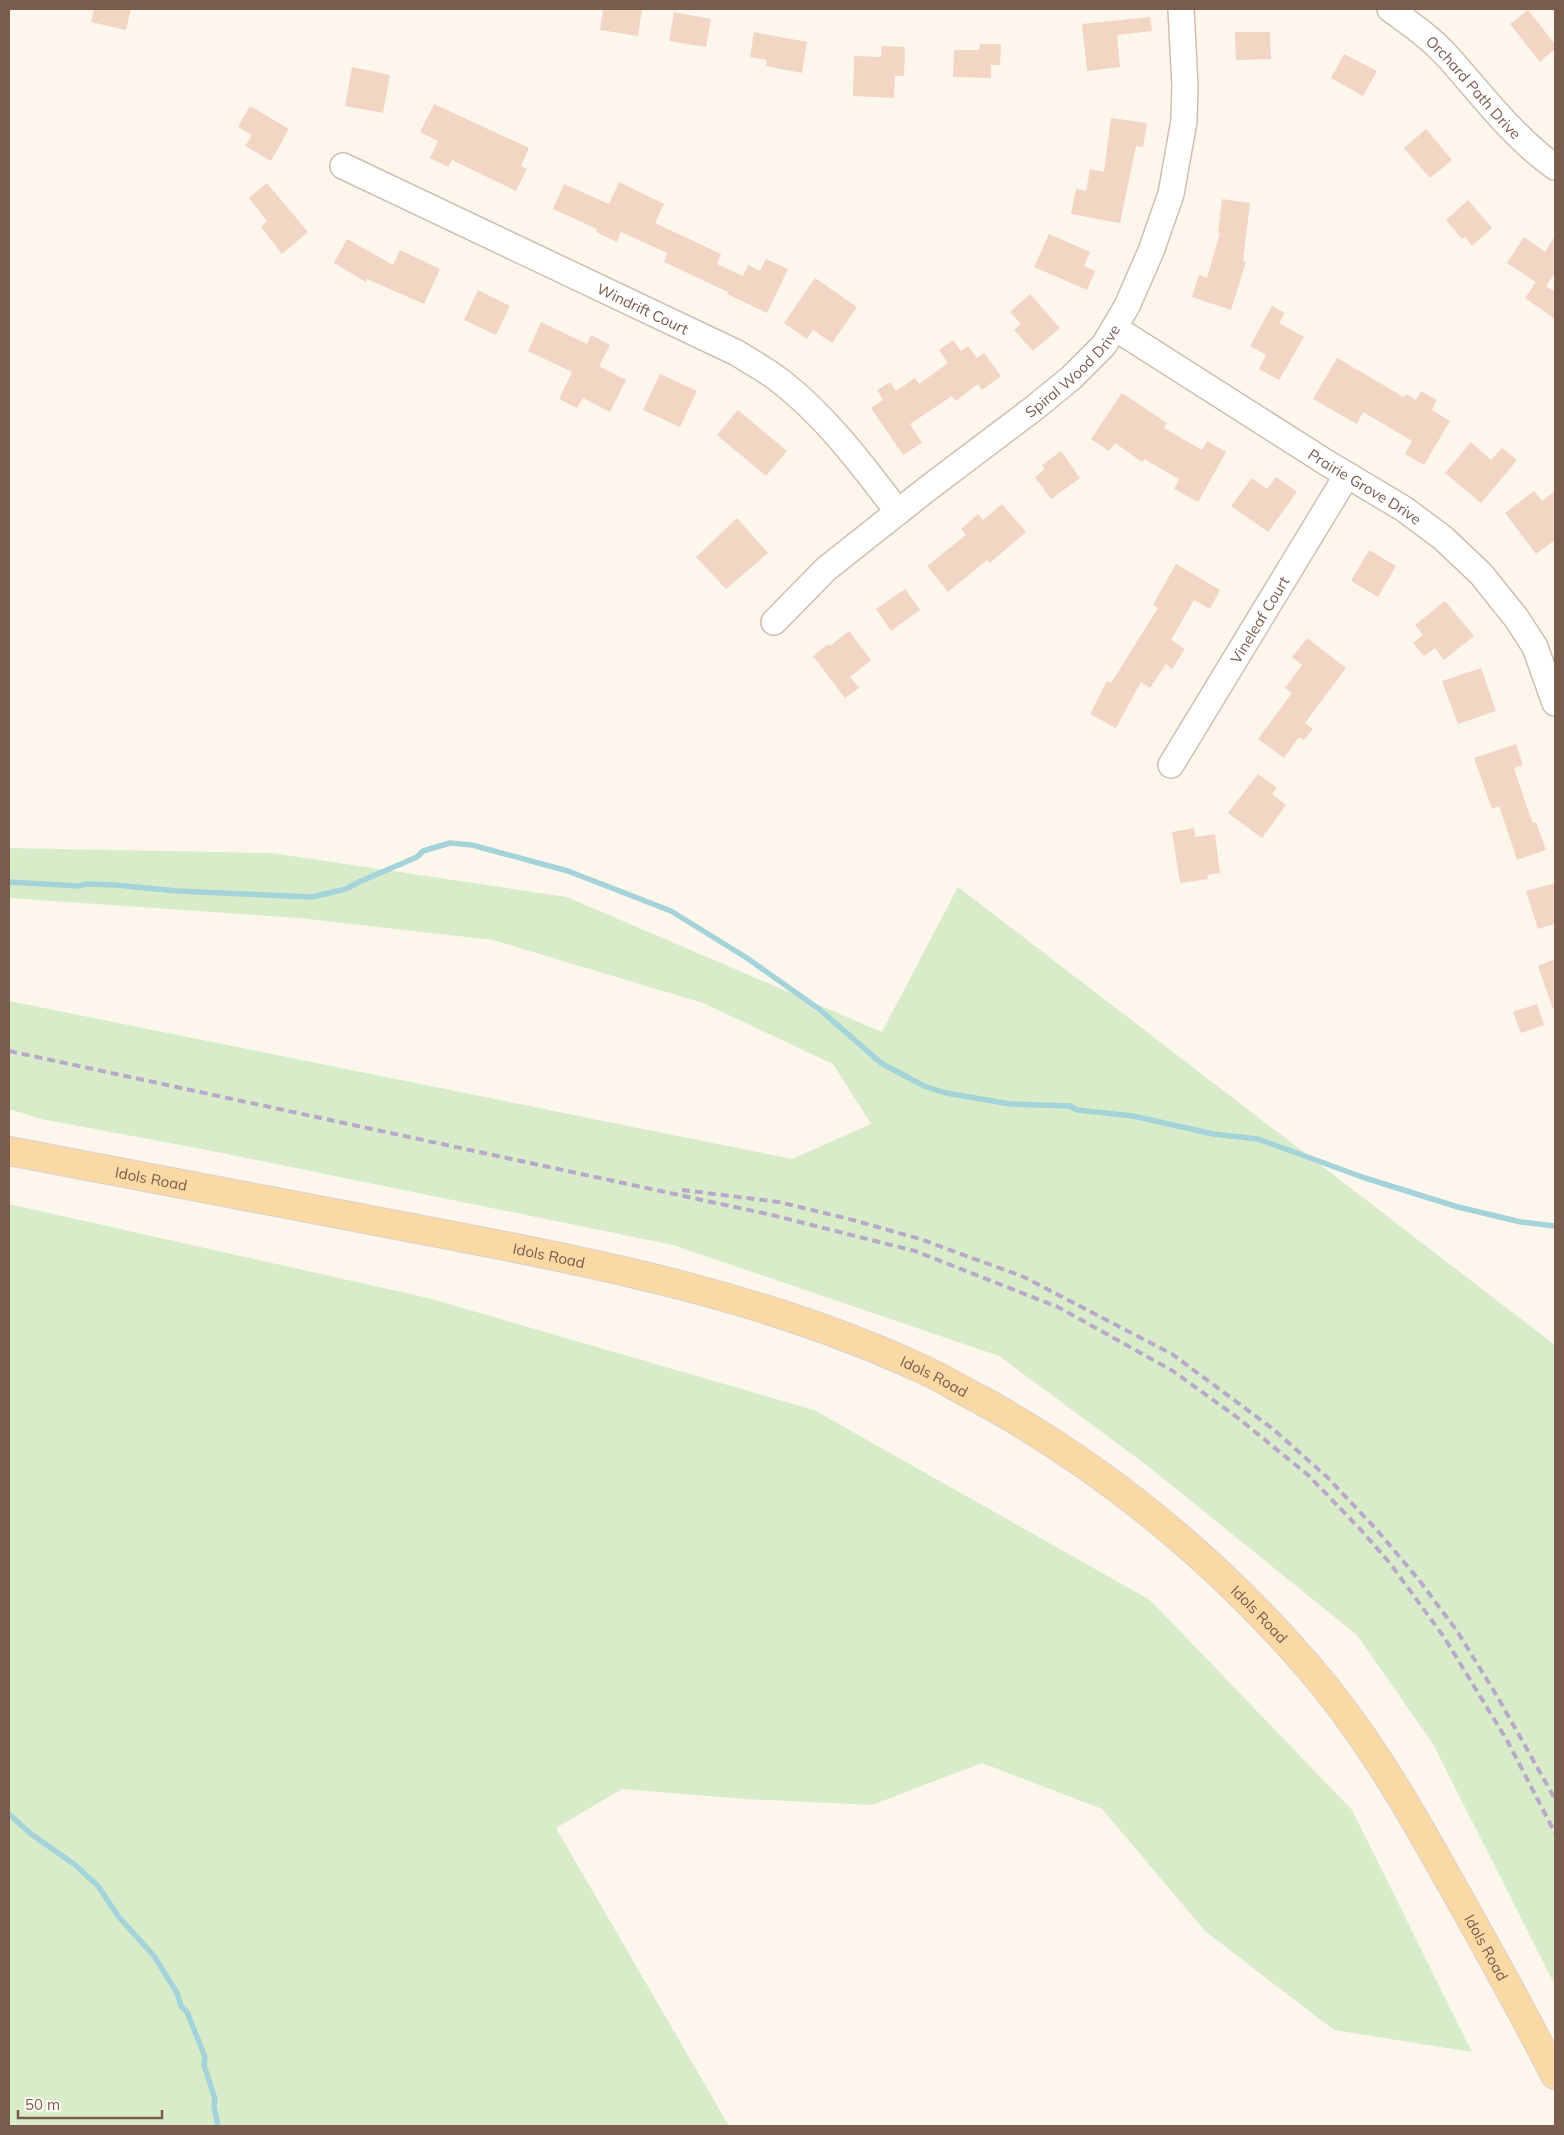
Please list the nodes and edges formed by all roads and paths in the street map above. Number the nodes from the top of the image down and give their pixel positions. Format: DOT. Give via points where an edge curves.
graph roads {
  1 [pos="1181,9"];
  2 [pos="1390,9"];
  3 [pos="343,166"];
  4 [pos="1555,167"];
  5 [pos="1115,328"];
  6 [pos="1348,475"];
  7 [pos="898,512"];
  8 [pos="774,622"];
  9 [pos="1555,703"];
  10 [pos="1171,765"];
  11 [pos="9,1151"];
  12 [pos="1555,2075"];
  1 -- 5 [label="street, Spiral Wood Drive" via="1184,121 1171,194 1151,251"];
  2 -- 4 [label="street, Orchard Path Drive" via="1415,26 1447,56 1487,103"];
  3 -- 7 [label="street, Windrift Court" via="737,353 779,380 818,415"];
  5 -- 6 [label="street, Prairie Grove Drive"];
  5 -- 7 [label="street, Spiral Wood Drive" via="1104,345 1071,378"];
  6 -- 9 [label="street, Prairie Grove Drive" via="1444,538 1481,574 1535,647"];
  6 -- 10 [label="street, Vineleaf Court"];
  7 -- 8 [label="street, Spiral Wood Drive" via="826,569"];
  11 -- 12 [label="main road, Idols Road" via="569,1258 688,1286 827,1329 925,1370 1017,1420 1168,1526 1247,1601 1308,1666 1356,1728 1412,1813 1498,1965"];
}
